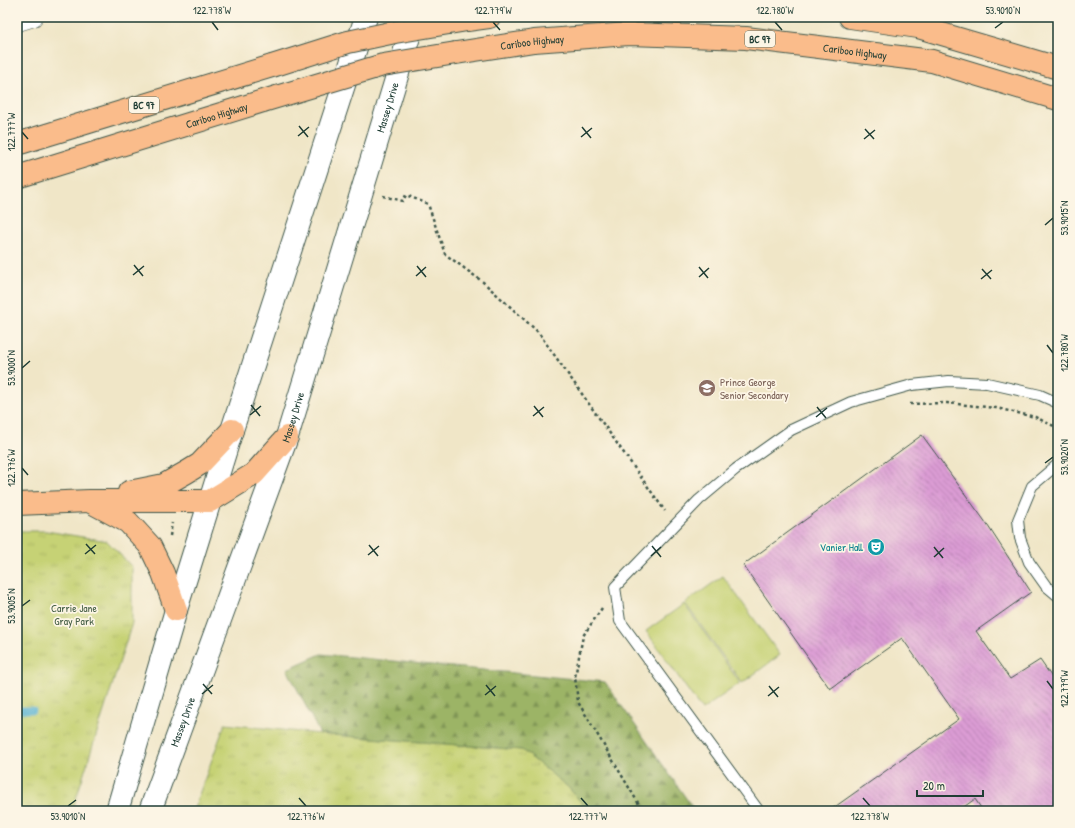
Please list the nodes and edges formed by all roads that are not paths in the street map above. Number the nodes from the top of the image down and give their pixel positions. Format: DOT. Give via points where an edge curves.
graph roads {
  1 [pos="33,17"];
  2 [pos="489,17"];
  3 [pos="850,17"];
  4 [pos="413,18"];
  5 [pos="363,21"];
  6 [pos="17,22"];
  7 [pos="1058,68"];
  8 [pos="1058,99"];
  9 [pos="157,101"];
  10 [pos="17,132"];
  11 [pos="17,144"];
  12 [pos="17,177"];
  13 [pos="1058,403"];
  14 [pos="232,430"];
  15 [pos="287,437"];
  16 [pos="1058,464"];
  17 [pos="88,501"];
  18 [pos="210,501"];
  19 [pos="17,504"];
  20 [pos="1058,596"];
  21 [pos="176,610"];
  22 [pos="117,811"];
  23 [pos="150,811"];
  24 [pos="759,811"];
  1 -- 6 [label="street"];
  2 -- 9 [label="highway, BC 97, bridge" via="348,42"];
  3 -- 7 [label="highway" via="918,27"];
  4 -- 15 [label="street, Massey Drive"];
  5 -- 14 [label="street"];
  8 -- 12 [label="highway, Cariboo Highway / BC 97, bridge" via="932,61 746,38 630,34 534,41 383,65"];
  9 -- 10 [label="highway"];
  9 -- 11 [label="highway, BC 97"];
  13 -- 24 [label="lane" via="1040,395 987,383 949,381 912,385 851,402 791,430 736,469 699,500 615,587 620,621"];
  14 -- 17 [label="highway" via="200,464 164,485"];
  14 -- 18 [label="street"];
  15 -- 18 [label="highway" via="254,474"];
  15 -- 23 [label="street, Massey Drive"];
  16 -- 20 [label="lane" via="1032,486 1018,520 1020,538 1029,562 1046,586"];
  17 -- 18 [label="highway"];
  17 -- 19 [label="highway"];
  17 -- 21 [label="highway" via="128,522 150,546"];
  18 -- 21 [label="street"];
  21 -- 22 [label="street"];
}
